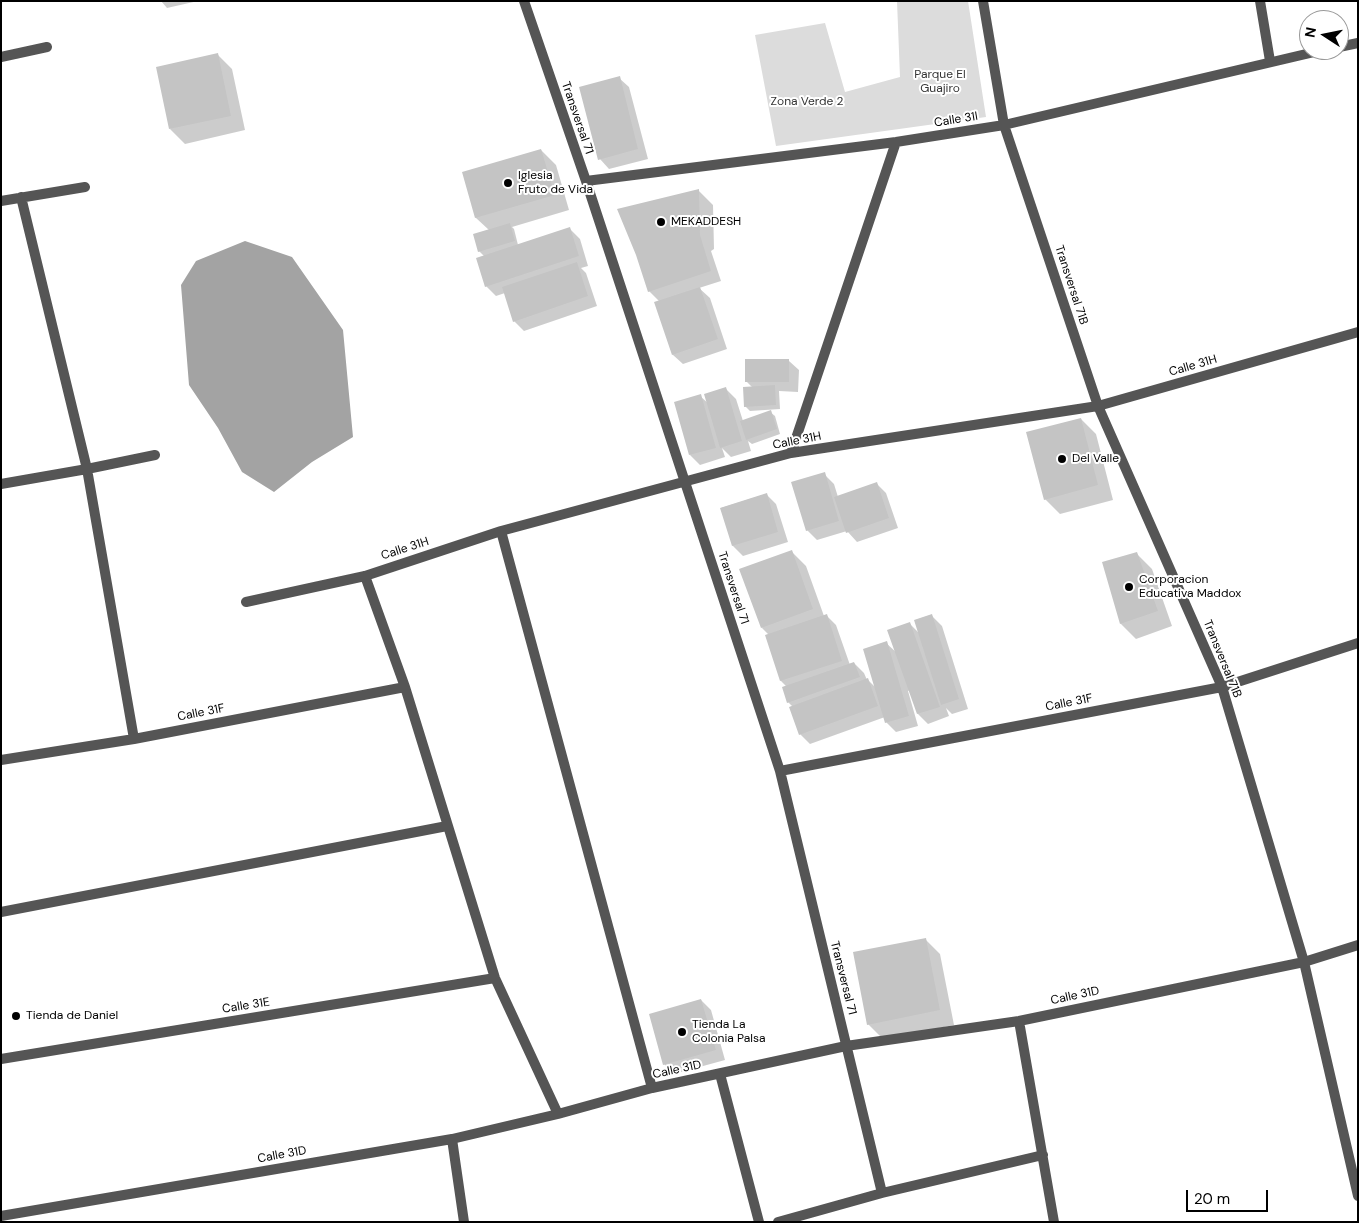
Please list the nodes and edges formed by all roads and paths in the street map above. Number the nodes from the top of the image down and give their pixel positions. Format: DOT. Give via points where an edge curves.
graph roads {
  1 [pos="524,1"];
  2 [pos="983,1"];
  3 [pos="1260,1"];
  4 [pos="47,47"];
  5 [pos="1299,55"];
  6 [pos="1,57"];
  7 [pos="1270,61"];
  8 [pos="1004,125"];
  9 [pos="896,142"];
  10 [pos="586,181"];
  11 [pos="85,187"];
  12 [pos="21,197"];
  13 [pos="1,201"];
  14 [pos="1358,332"];
  15 [pos="1098,406"];
  16 [pos="791,453"];
  17 [pos="154,455"];
  18 [pos="86,469"];
  19 [pos="685,482"];
  20 [pos="1,484"];
  21 [pos="501,531"];
  22 [pos="365,576"];
  23 [pos="246,602"];
  24 [pos="1358,643"];
  25 [pos="405,687"];
  26 [pos="1222,687"];
  27 [pos="134,739"];
  28 [pos="1,760"];
  29 [pos="780,771"];
  30 [pos="447,826"];
  31 [pos="1,912"];
  32 [pos="1358,945"];
  33 [pos="1304,962"];
  34 [pos="496,978"];
  35 [pos="1019,1021"];
  36 [pos="846,1046"];
  37 [pos="1,1059"];
  38 [pos="720,1074"];
  39 [pos="652,1088"];
  40 [pos="558,1114"];
  41 [pos="452,1139"];
  42 [pos="1043,1155"];
  43 [pos="882,1192"];
  44 [pos="1358,1196"];
  45 [pos="1,1216"];
  46 [pos="464,1222"];
  47 [pos="759,1222"];
  48 [pos="778,1222"];
  49 [pos="1054,1222"];
  1 -- 10 [label="street, Transversal 71"];
  2 -- 8 [label="street, Transversal 71B"];
  3 -- 7 [label="street"];
  4 -- 6 [label="street"];
  5 -- 7 [label="street, Calle 31I"];
  7 -- 8 [label="street, Calle 31I"];
  8 -- 9 [label="street, Calle 31I"];
  8 -- 15 [label="street, Transversal 71B"];
  9 -- 10 [label="street, Calle 31I"];
  9 -- 16 [label="street"];
  10 -- 19 [label="street, Transversal 71"];
  11 -- 12 [label="street"];
  12 -- 13 [label="street"];
  12 -- 18 [label="street"];
  14 -- 15 [label="street, Calle 31H"];
  15 -- 16 [label="street, Calle 31H"];
  15 -- 26 [label="street, Transversal 71B"];
  16 -- 19 [label="street, Calle 31H"];
  17 -- 18 [label="street"];
  18 -- 20 [label="street"];
  18 -- 27 [label="street"];
  19 -- 21 [label="street, Calle 31H"];
  19 -- 29 [label="street, Transversal 71"];
  21 -- 22 [label="street, Calle 31H"];
  21 -- 39 [label="street"];
  22 -- 23 [label="street, Calle 31H"];
  22 -- 25 [label="street"];
  24 -- 26 [label="street, Calle 31F"];
  25 -- 27 [label="street, Calle 31F"];
  25 -- 30 [label="street"];
  26 -- 29 [label="street, Calle 31F"];
  26 -- 33 [label="street, Transversal 71B"];
  27 -- 28 [label="street, Calle 31F"];
  29 -- 36 [label="street, Transversal 71"];
  30 -- 31 [label="street"];
  30 -- 34 [label="street"];
  32 -- 33 [label="street, Calle 31D"];
  33 -- 35 [label="street, Calle 31D"];
  33 -- 44 [label="street, Transversal 71B"];
  34 -- 37 [label="street, Calle 31E"];
  34 -- 40 [label="street"];
  35 -- 36 [label="street, Calle 31D"];
  35 -- 42 [label="street"];
  36 -- 38 [label="street, Calle 31D"];
  36 -- 43 [label="street, Transversal 71"];
  38 -- 39 [label="street, Calle 31D"];
  38 -- 47 [label="street"];
  39 -- 40 [label="street, Calle 31D"];
  40 -- 41 [label="street, Calle 31D"];
  41 -- 45 [label="street, Calle 31D"];
  41 -- 46 [label="street"];
  42 -- 43 [label="street"];
  42 -- 49 [label="street"];
  43 -- 48 [label="street"];
}
